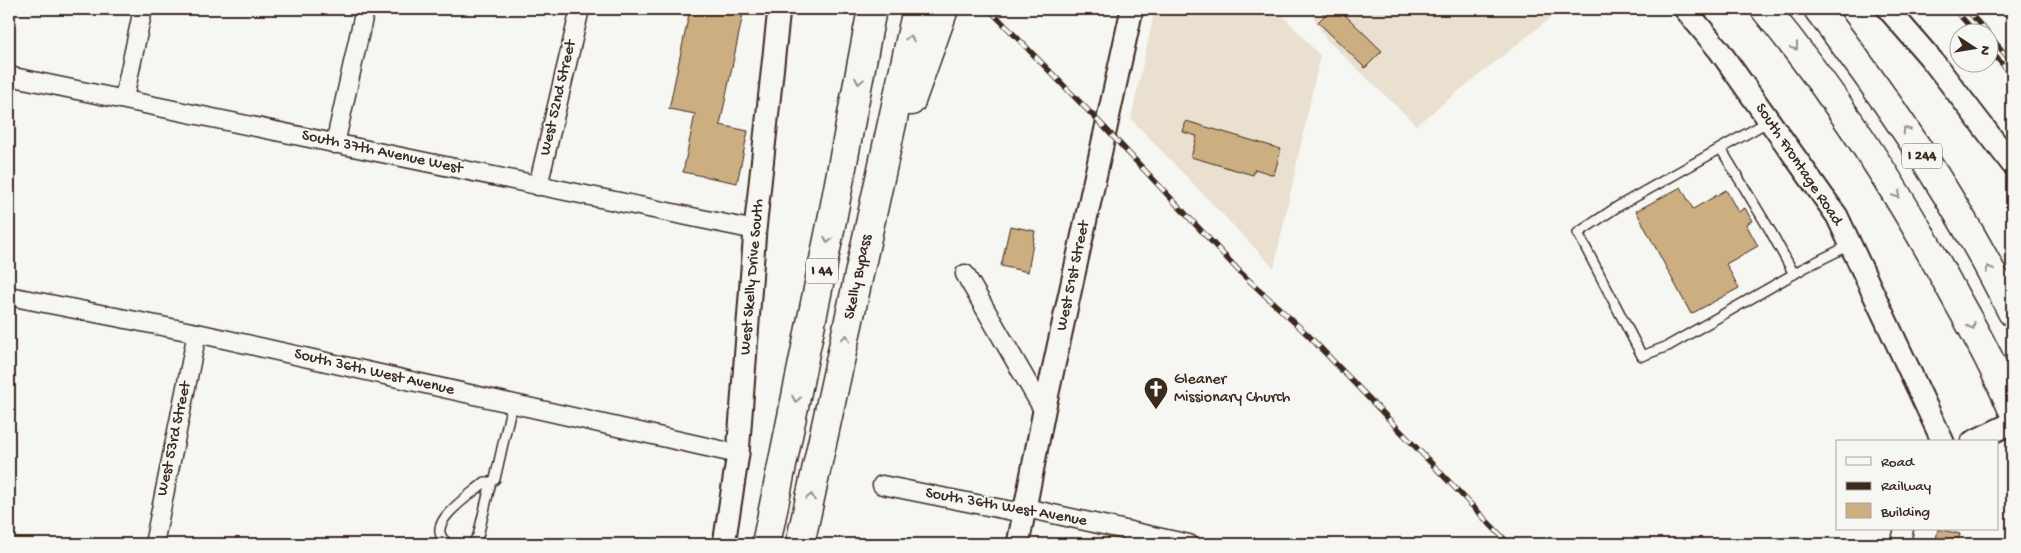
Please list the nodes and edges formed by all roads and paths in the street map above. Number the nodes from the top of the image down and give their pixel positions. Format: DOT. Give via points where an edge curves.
graph roads {
  1 [pos="143,9"];
  2 [pos="365,9"];
  3 [pos="580,9"];
  4 [pos="779,9"];
  5 [pos="872,9"];
  6 [pos="1685,9"];
  7 [pos="1765,9"];
  8 [pos="1818,9"];
  9 [pos="1888,9"];
  10 [pos="916,10"];
  11 [pos="1127,10"];
  12 [pos="941,19"];
  13 [pos="9,76"];
  14 [pos="124,98"];
  15 [pos="1769,121"];
  16 [pos="335,144"];
  17 [pos="1721,149"];
  18 [pos="2012,164"];
  19 [pos="538,186"];
  20 [pos="878,189"];
  21 [pos="755,230"];
  22 [pos="1850,244"];
  23 [pos="965,274"];
  24 [pos="1794,274"];
  25 [pos="9,296"];
  26 [pos="2012,312"];
  27 [pos="197,333"];
  28 [pos="512,404"];
  29 [pos="2012,408"];
  30 [pos="1044,411"];
  31 [pos="2012,423"];
  32 [pos="1942,440"];
  33 [pos="1976,440"];
  34 [pos="738,454"];
  35 [pos="490,482"];
  36 [pos="882,485"];
  37 [pos="1026,508"];
  38 [pos="1904,530"];
  39 [pos="154,544"];
  40 [pos="449,544"];
  41 [pos="472,544"];
  42 [pos="724,544"];
  43 [pos="766,544"];
  44 [pos="800,544"];
  45 [pos="1018,544"];
  46 [pos="1189,544"];
  47 [pos="1900,544"];
  1 -- 14 [label="street"];
  2 -- 16 [label="street"];
  3 -- 19 [label="street, West 52nd Street"];
  4 -- 21 [label="street, West Skelly Drive South"];
  5 -- 43 [label="highway, I 44, one-way"];
  6 -- 15 [label="street, South Frontage Road"];
  7 -- 29 [label="highway, I 244, one-way" via="1852,124 1932,252 2000,378"];
  26 -- 8 [label="highway, I 244, one-way" via="1972,236 1908,133"];
  9 -- 18 [label="street"];
  20 -- 10 [label="highway, Skelly Bypass / I 44, one-way"];
  11 -- 30 [label="street, West 51st Street"];
  12 -- 20 [label="highway"];
  13 -- 14 [label="street, South 37th Avenue West"];
  14 -- 16 [label="street, South 37th Avenue West"];
  15 -- 17 [label="lane"];
  15 -- 22 [label="street, South Frontage Road" via="1837,216"];
  16 -- 19 [label="street, South 37th Avenue West"];
  17 -- 24 [label="lane"];
  17 -- 24 [label="lane" via="1617,207 1578,233 1642,356 1668,346"];
  19 -- 21 [label="street, South 37th Avenue West"];
  44 -- 20 [label="highway, Skelly Bypass / I 44, one-way"];
  21 -- 34 [label="street, West Skelly Drive South"];
  22 -- 24 [label="lane"];
  22 -- 32 [label="street, South Frontage Road"];
  23 -- 30 [label="street"];
  25 -- 27 [label="street, South 36th West Avenue"];
  27 -- 28 [label="street, South 36th West Avenue"];
  27 -- 39 [label="street, West 53rd Street"];
  28 -- 34 [label="street, South 36th West Avenue"];
  28 -- 35 [label="lane" via="495,479"];
  30 -- 37 [label="street, West 51st Street"];
  31 -- 33 [label="street"];
  34 -- 42 [label="street, West Skelly Drive South"];
  35 -- 40 [label="lane" via="485,482 440,524 440,537"];
  35 -- 41 [label="lane" via="478,536"];
  36 -- 37 [label="street, South 36th West Avenue" via="1012,511"];
  37 -- 45 [label="street, West 51st Street"];
  37 -- 46 [label="street, South 36th West Avenue"];
  38 -- 47 [label="street"];
}
